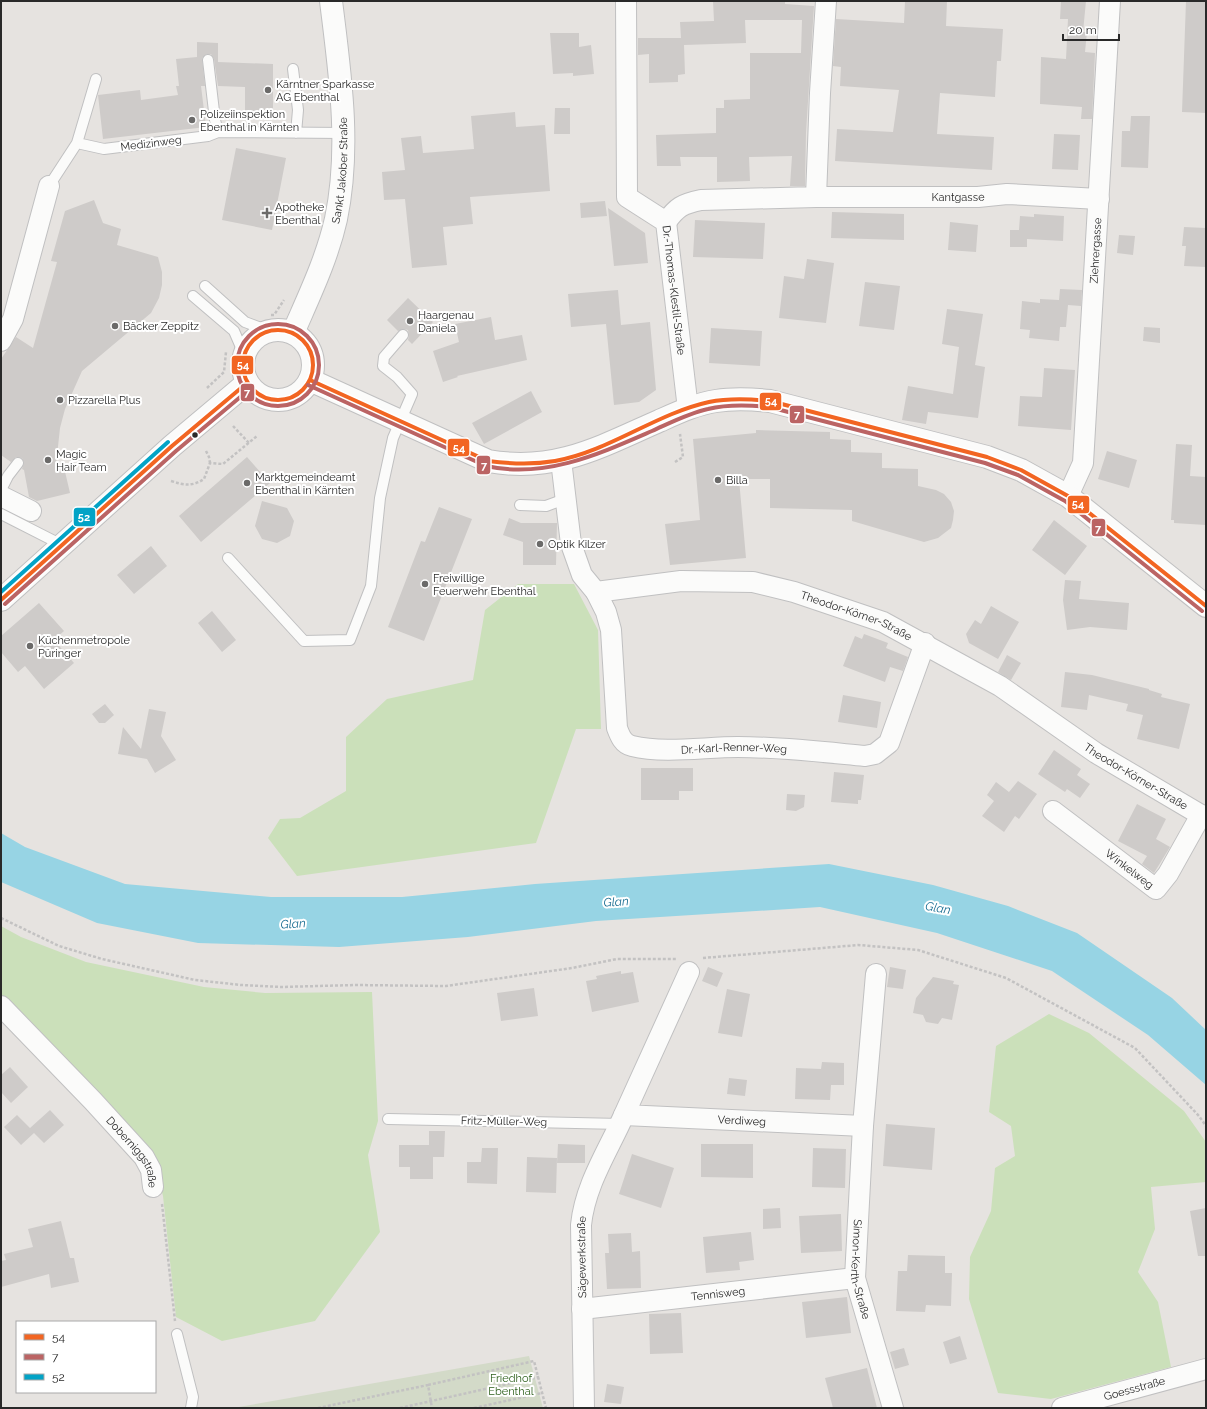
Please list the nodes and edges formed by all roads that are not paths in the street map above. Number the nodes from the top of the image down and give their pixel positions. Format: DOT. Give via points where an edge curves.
graph roads {
  1 [pos="331,1"];
  2 [pos="626,1"];
  3 [pos="826,1"];
  4 [pos="1110,1"];
  5 [pos="208,60"];
  6 [pos="293,69"];
  7 [pos="96,79"];
  8 [pos="218,132"];
  9 [pos="296,133"];
  10 [pos="344,133"];
  11 [pos="78,143"];
  12 [pos="49,186"];
  13 [pos="816,197"];
  14 [pos="1099,199"];
  15 [pos="666,222"];
  16 [pos="205,286"];
  17 [pos="193,296"];
  18 [pos="269,331"];
  19 [pos="293,333"];
  20 [pos="403,335"];
  21 [pos="1,341"];
  22 [pos="244,354"];
  23 [pos="310,380"];
  24 [pos="246,383"];
  25 [pos="684,419"];
  26 [pos="399,421"];
  27 [pos="561,460"];
  28 [pos="18,463"];
  29 [pos="1,490"];
  30 [pos="1,496"];
  31 [pos="1068,496"];
  32 [pos="565,499"];
  33 [pos="520,505"];
  34 [pos="31,511"];
  35 [pos="1,514"];
  36 [pos="62,545"];
  37 [pos="228,558"];
  38 [pos="596,592"];
  39 [pos="1,600"];
  40 [pos="1206,606"];
  41 [pos="925,643"];
  42 [pos="1053,811"];
  43 [pos="1203,817"];
  44 [pos="689,963"];
  45 [pos="876,974"];
  46 [pos="1,1006"];
  47 [pos="388,1119"];
  48 [pos="622,1120"];
  49 [pos="863,1126"];
  50 [pos="153,1187"];
  51 [pos="854,1278"];
  52 [pos="582,1308"];
  53 [pos="177,1334"];
  54 [pos="1206,1369"];
  55 [pos="191,1408"];
  56 [pos="584,1408"];
  57 [pos="893,1408"];
  58 [pos="1062,1408"];
  1 -- 10 [label="main road, Sankt Jakober Straße"];
  2 -- 15 [label="street, Dr.-Thomas-Klestil-Straße" via="627,197"];
  3 -- 13 [label="street"];
  4 -- 14 [label="street, Ziehrergasse"];
  5 -- 8 [label="lane"];
  6 -- 9 [label="lane" via="298,110"];
  7 -- 11 [label="lane"];
  8 -- 9 [label="lane, Medizinweg"];
  8 -- 11 [label="lane, Medizinweg" via="208,136 104,149"];
  9 -- 10 [label="lane, Medizinweg"];
  10 -- 19 [label="main road, Sankt Jakober Straße" via="342,180 336,219 322,264"];
  11 -- 12 [label="lane"];
  12 -- 21 [label="street" via="13,319"];
  13 -- 14 [label="street, Kantgasse" via="978,197 1007,194"];
  13 -- 15 [label="street, Kantgasse" via="701,200 685,203 675,210"];
  14 -- 31 [label="street, Ziehrergasse" via="1083,463"];
  15 -- 25 [label="street, Dr.-Thomas-Klestil-Straße"];
  16 -- 18 [label="lane" via="246,322"];
  17 -- 22 [label="lane" via="234,332"];
  18 -- 19 [label="main road"];
  18 -- 22 [label="main road" via="254,339"];
  19 -- 23 [label="main road" via="304,342 311,353 313,367"];
  20 -- 26 [label="lane" via="384,357 383,366 412,394"];
  22 -- 24 [label="main road" via="242,368"];
  23 -- 24 [label="main road" via="300,393 286,399 271,400 257,394"];
  23 -- 26 [label="main road"];
  24 -- 36 [label="main road"];
  25 -- 27 [label="main road"];
  25 -- 31 [label="main road" via="715,401 770,401 987,457 1021,470"];
  26 -- 27 [label="main road" via="488,461 530,465"];
  26 -- 37 [label="lane" via="380,498 371,586 350,640 304,641"];
  27 -- 32 [label="street"];
  28 -- 29 [label="lane"];
  30 -- 34 [label="street"];
  31 -- 40 [label="main road"];
  32 -- 33 [label="lane" via="546,506"];
  32 -- 38 [label="street" via="575,560 582,575"];
  35 -- 36 [label="lane"];
  36 -- 39 [label="main road"];
  38 -- 41 [label="street, Theodor-Körner-Straße" via="681,581 753,582 794,592 883,622"];
  38 -- 41 [label="street, Dr.-Karl-Renner-Weg" via="611,630 617,728 621,739 630,745 653,749 738,747 865,756 874,754 889,743"];
  41 -- 43 [label="street, Theodor-Körner-Straße" via="1000,686 1096,753"];
  42 -- 43 [label="street, Winkelweg" via="1156,889"];
  44 -- 48 [label="street"];
  45 -- 49 [label="street"];
  46 -- 50 [label="street, Doberniggstraße" via="144,1157 150,1170"];
  47 -- 48 [label="lane, Fritz-Müller-Weg"];
  48 -- 49 [label="street, Verdiweg"];
  48 -- 52 [label="street, Sägewerkstraße" via="592,1182 583,1208"];
  49 -- 51 [label="street, Simon-Kerth-Straße"];
  51 -- 52 [label="street, Tennisweg"];
  51 -- 57 [label="street, Simon-Kerth-Straße"];
  52 -- 56 [label="street, Sägewerkstraße"];
  53 -- 55 [label="lane" via="193,1397"];
  54 -- 58 [label="street, Goessstraße"];
}
